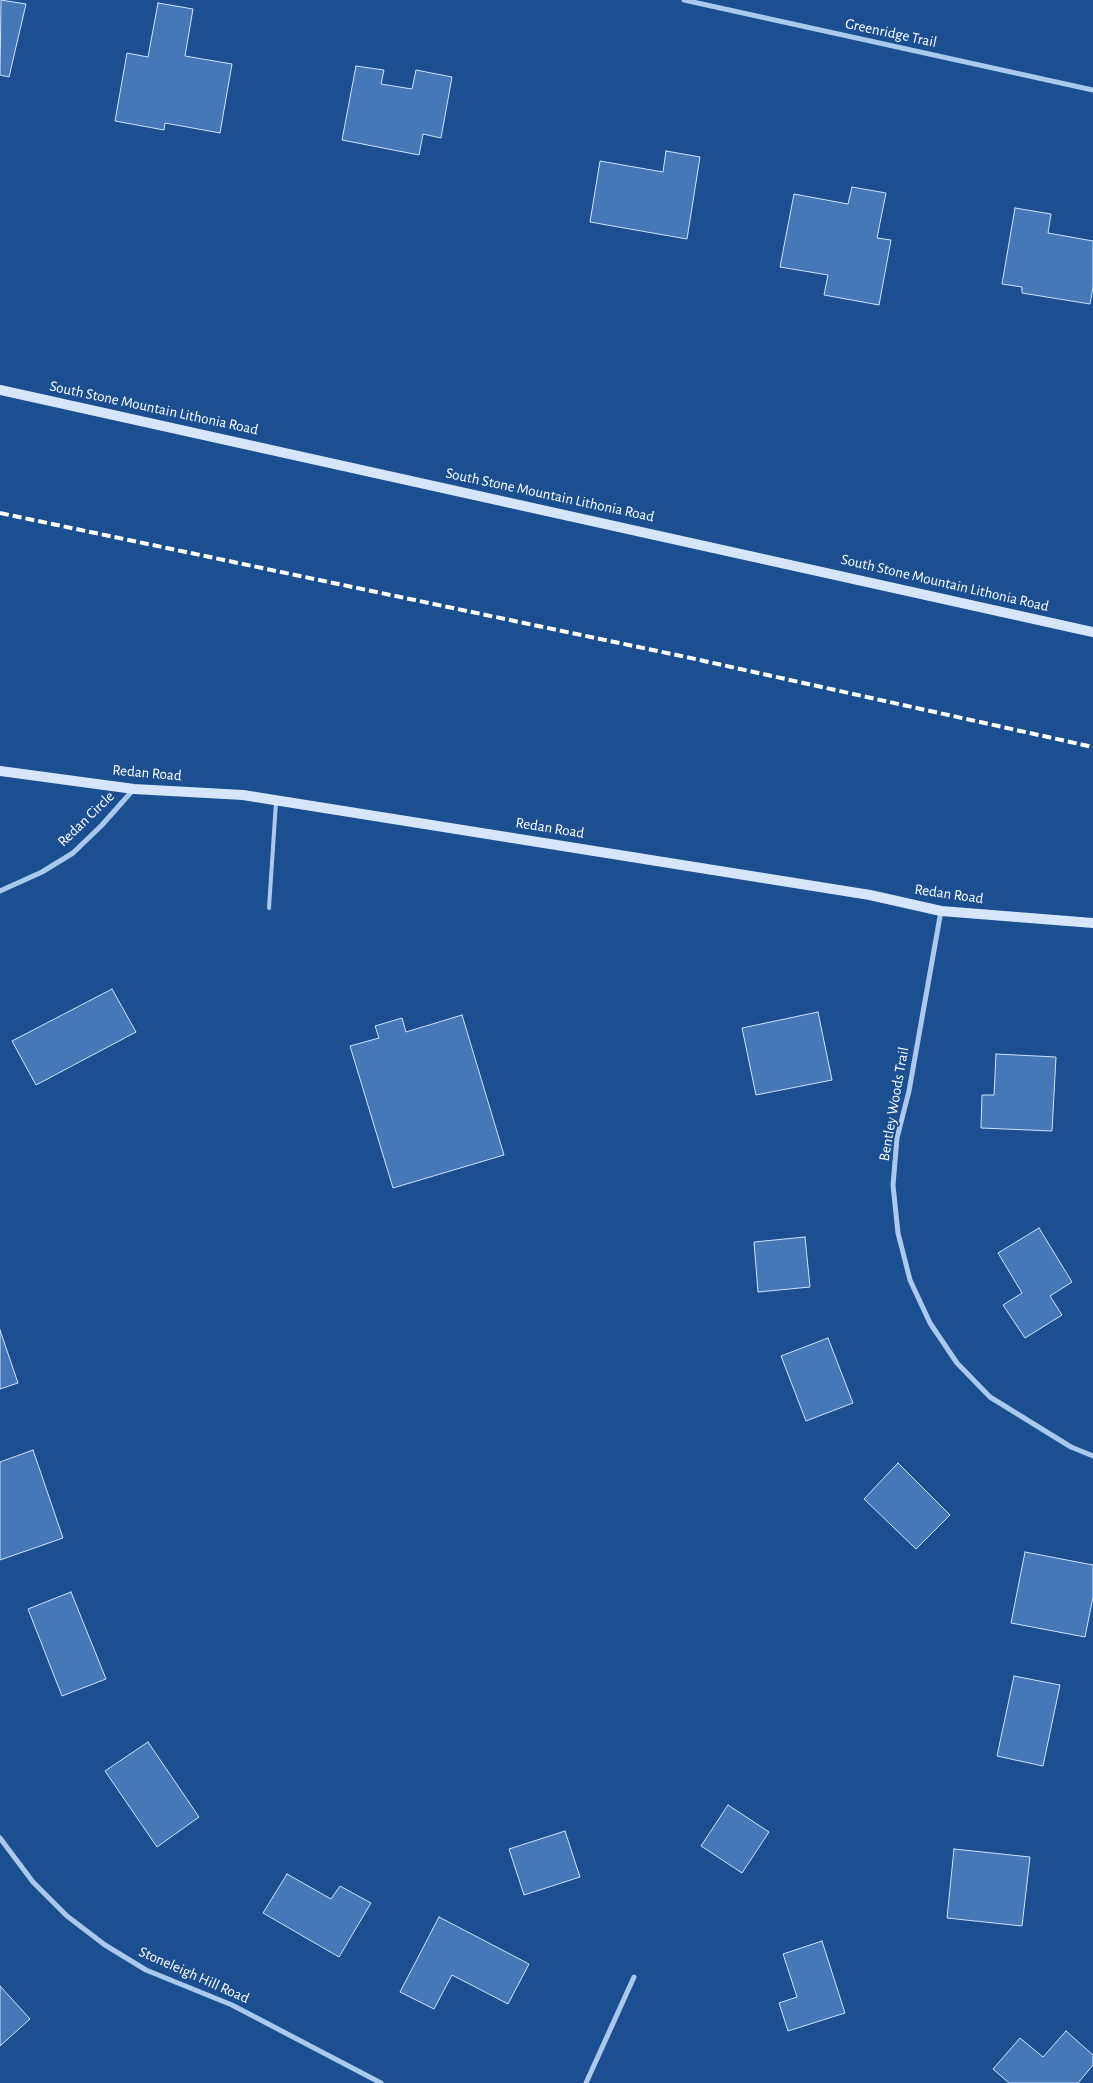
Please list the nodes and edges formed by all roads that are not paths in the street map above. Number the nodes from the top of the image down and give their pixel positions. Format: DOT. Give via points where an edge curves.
graph roads {
  1 [pos="684,0"];
  2 [pos="1093,90"];
  3 [pos="0,390"];
  4 [pos="1093,632"];
  5 [pos="0,771"];
  6 [pos="134,788"];
  7 [pos="276,800"];
  8 [pos="0,891"];
  9 [pos="269,908"];
  10 [pos="941,911"];
  11 [pos="1093,923"];
  12 [pos="1093,1456"];
  13 [pos="0,1838"];
  14 [pos="634,1977"];
  15 [pos="381,2083"];
  16 [pos="586,2083"];
  1 -- 2 [label="street, Greenridge Trail"];
  3 -- 4 [label="main road, South Stone Mountain Lithonia Road"];
  5 -- 6 [label="main road, Redan Road"];
  6 -- 7 [label="main road, Redan Road"];
  6 -- 8 [label="street, Redan Circle" via="73,853 42,872"];
  7 -- 9 [label="lane"];
  7 -- 10 [label="main road, Redan Road" via="870,894"];
  10 -- 11 [label="main road, Redan Road"];
  10 -- 12 [label="street, Bentley Woods Trail" via="909,1091 897,1138 893,1185 898,1233 910,1280 930,1323 957,1363 990,1397 1071,1447"];
  13 -- 15 [label="street, Stoneleigh Hill Road" via="34,1882 67,1916 105,1946 146,1970 232,2005"];
  14 -- 16 [label="street"];
}
